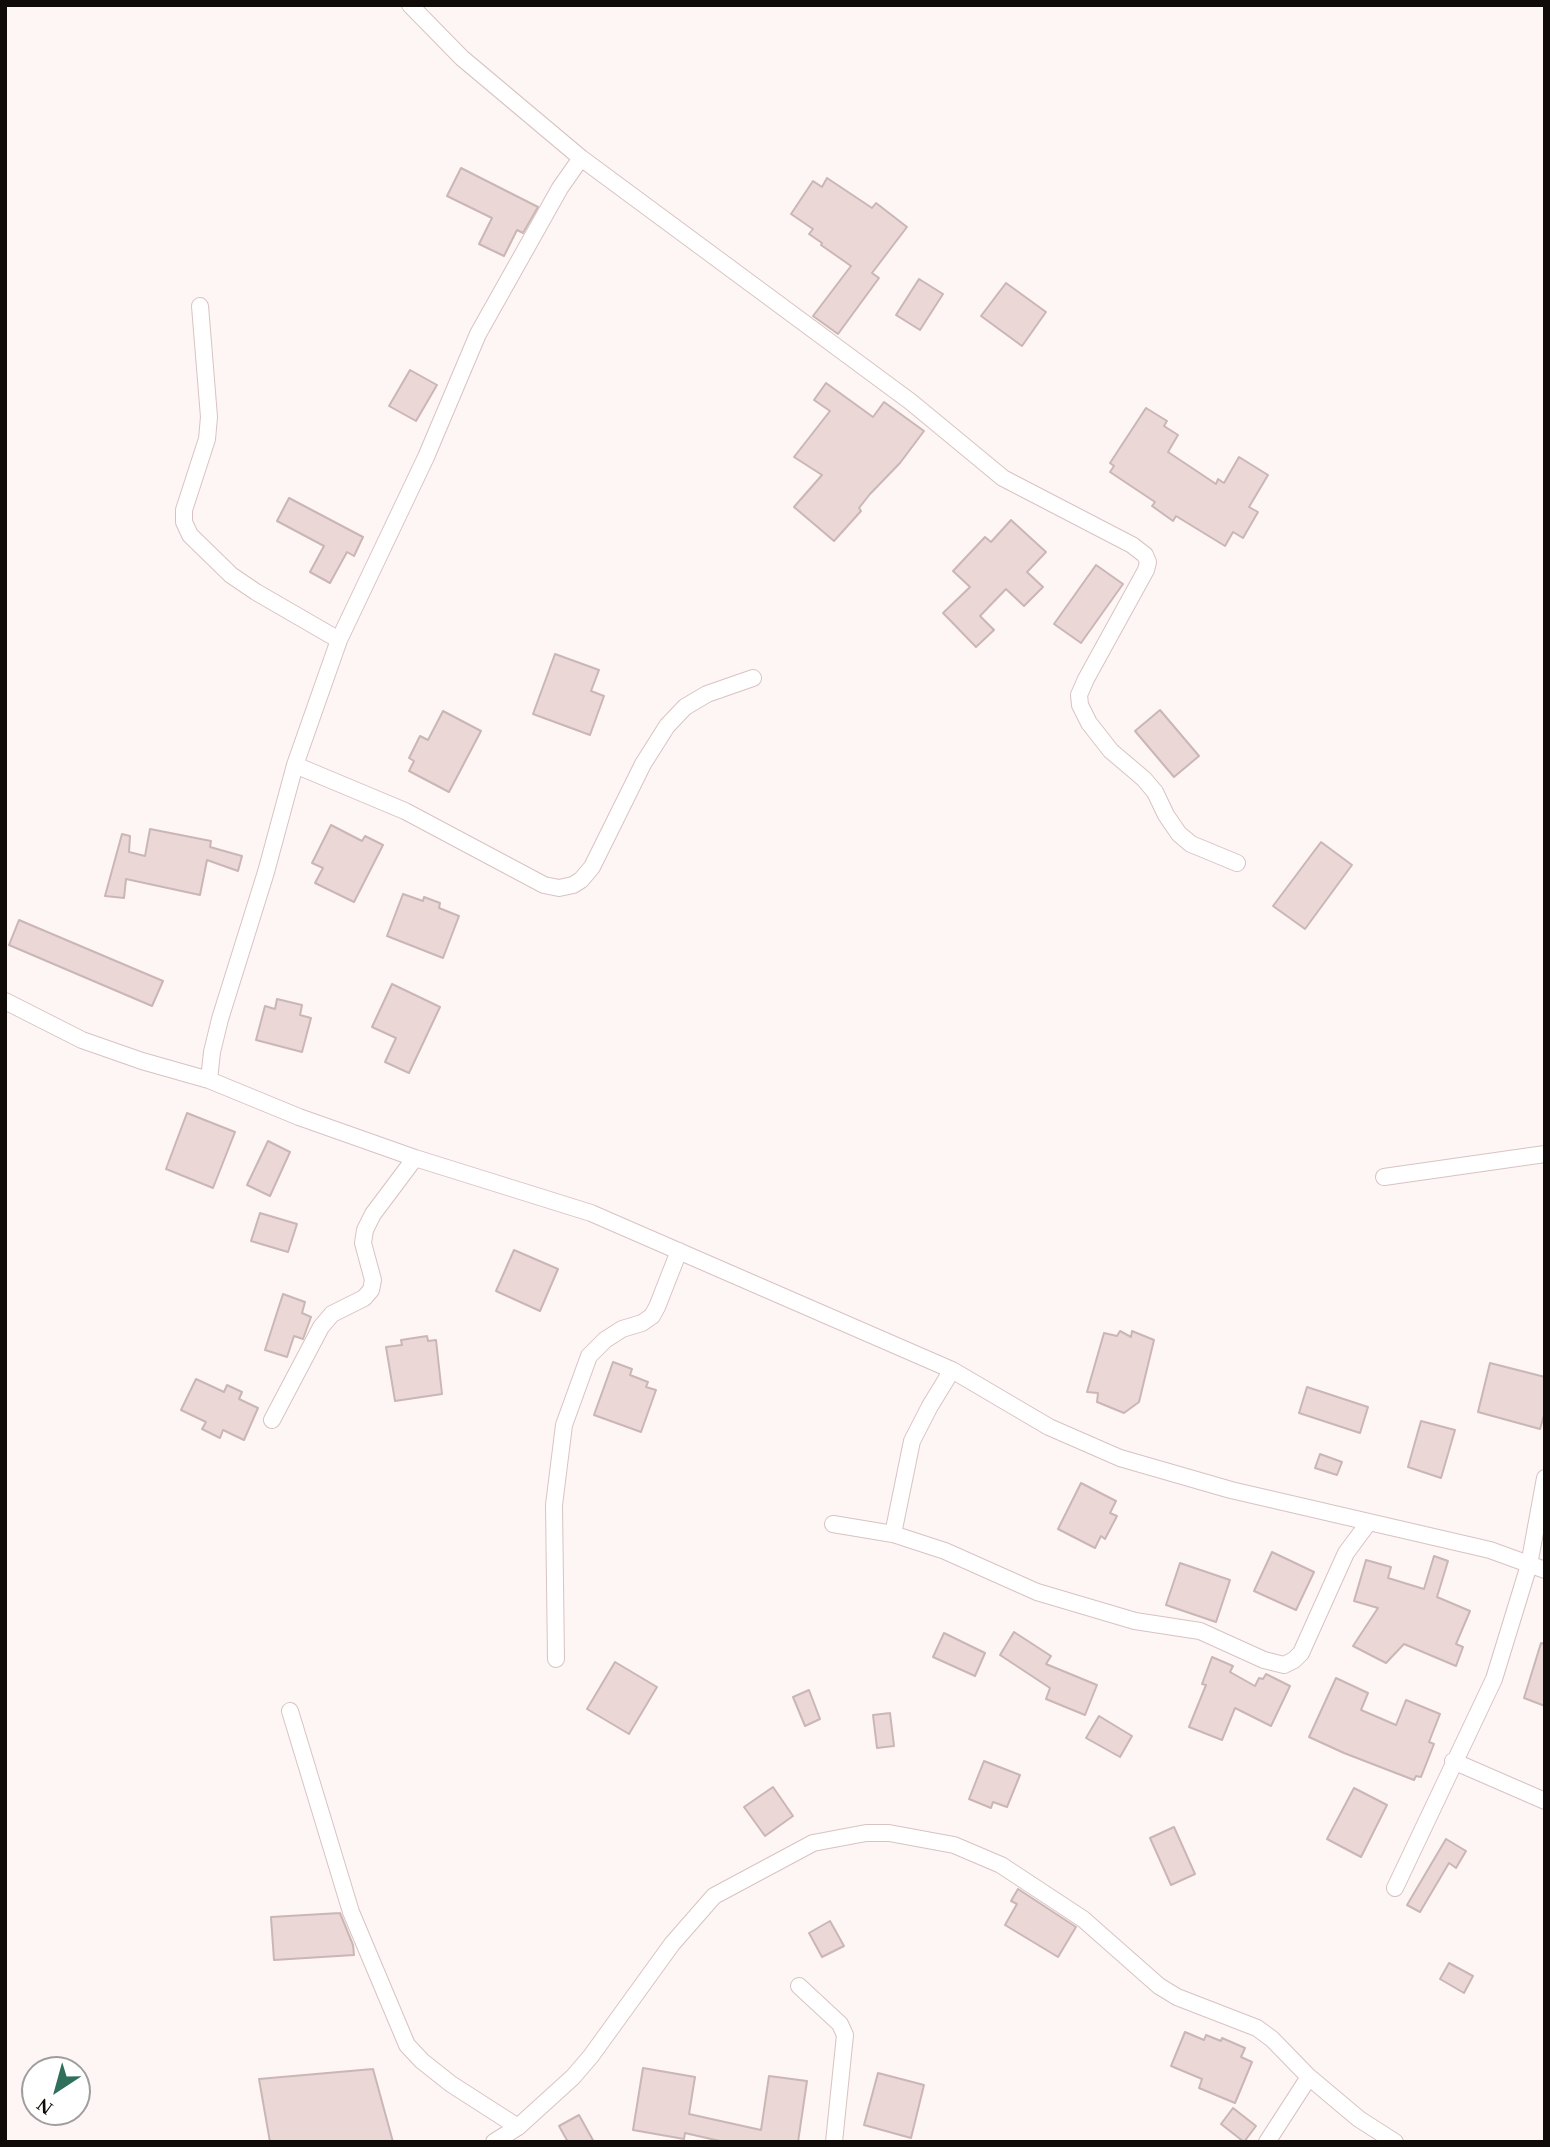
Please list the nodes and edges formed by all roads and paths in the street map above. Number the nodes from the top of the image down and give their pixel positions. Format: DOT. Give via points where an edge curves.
graph roads {
  1 [pos="410,5"];
  2 [pos="581,158"];
  3 [pos="200,306"];
  4 [pos="339,640"];
  5 [pos="753,678"];
  6 [pos="295,765"];
  7 [pos="1237,863"];
  8 [pos="5,1001"];
  9 [pos="209,1080"];
  10 [pos="1545,1154"];
  11 [pos="415,1158"];
  12 [pos="1384,1177"];
  13 [pos="679,1251"];
  14 [pos="953,1370"];
  15 [pos="272,1420"];
  16 [pos="1545,1478"];
  17 [pos="1368,1522"];
  18 [pos="833,1524"];
  19 [pos="893,1534"];
  20 [pos="1537,1567"];
  21 [pos="556,1659"];
  22 [pos="290,1712"];
  23 [pos="1454,1761"];
  24 [pos="1545,1801"];
  25 [pos="1395,1888"];
  26 [pos="799,1986"];
  27 [pos="1309,2077"];
  28 [pos="518,2127"];
  29 [pos="494,2142"];
  30 [pos="834,2142"];
  31 [pos="1267,2142"];
  32 [pos="1395,2142"];
  1 -- 2 [label="street" via="462,58"];
  2 -- 4 [label="street" via="478,334 426,457"];
  2 -- 7 [label="street" via="911,402 1003,478 1144,555 1146,570 1086,679 1080,705 1111,751 1155,792 1179,834 1191,844"];
  3 -- 4 [label="street" via="208,439 184,522 190,536 231,575"];
  4 -- 6 [label="street"];
  5 -- 6 [label="street" via="707,694 685,707 667,726 592,867 581,880 559,888 544,885 405,811"];
  6 -- 9 [label="street" via="220,1019"];
  8 -- 9 [label="street" via="82,1040"];
  9 -- 11 [label="street"];
  10 -- 12 [label="street"];
  11 -- 13 [label="street" via="591,1213"];
  11 -- 15 [label="street" via="365,1230 371,1290 332,1314 321,1327"];
  13 -- 14 [label="street"];
  13 -- 21 [label="street" via="652,1316 614,1334 589,1356 564,1425 554,1505"];
  14 -- 17 [label="street" via="1049,1427 1120,1458"];
  14 -- 19 [label="street" via="912,1441"];
  16 -- 20 [label="street"];
  17 -- 19 [label="street" via="1346,1553 1301,1653 1284,1665 1200,1631 1135,1621 1037,1592 946,1551"];
  17 -- 20 [label="street" via="1490,1550"];
  18 -- 19 [label="street"];
  20 -- 23 [label="street" via="1494,1679"];
  22 -- 28 [label="street" via="351,1912 407,2045 451,2084"];
  23 -- 24 [label="street"];
  23 -- 25 [label="street"];
  26 -- 30 [label="street" via="840,2024 845,2035"];
  27 -- 28 [label="street" via="1257,2028 1159,1986 1083,1919 1001,1864 954,1845 866,1833 813,1843 715,1896 672,1944 591,2056"];
  27 -- 31 [label="street"];
  27 -- 32 [label="street"];
  28 -- 29 [label="street"];
}
